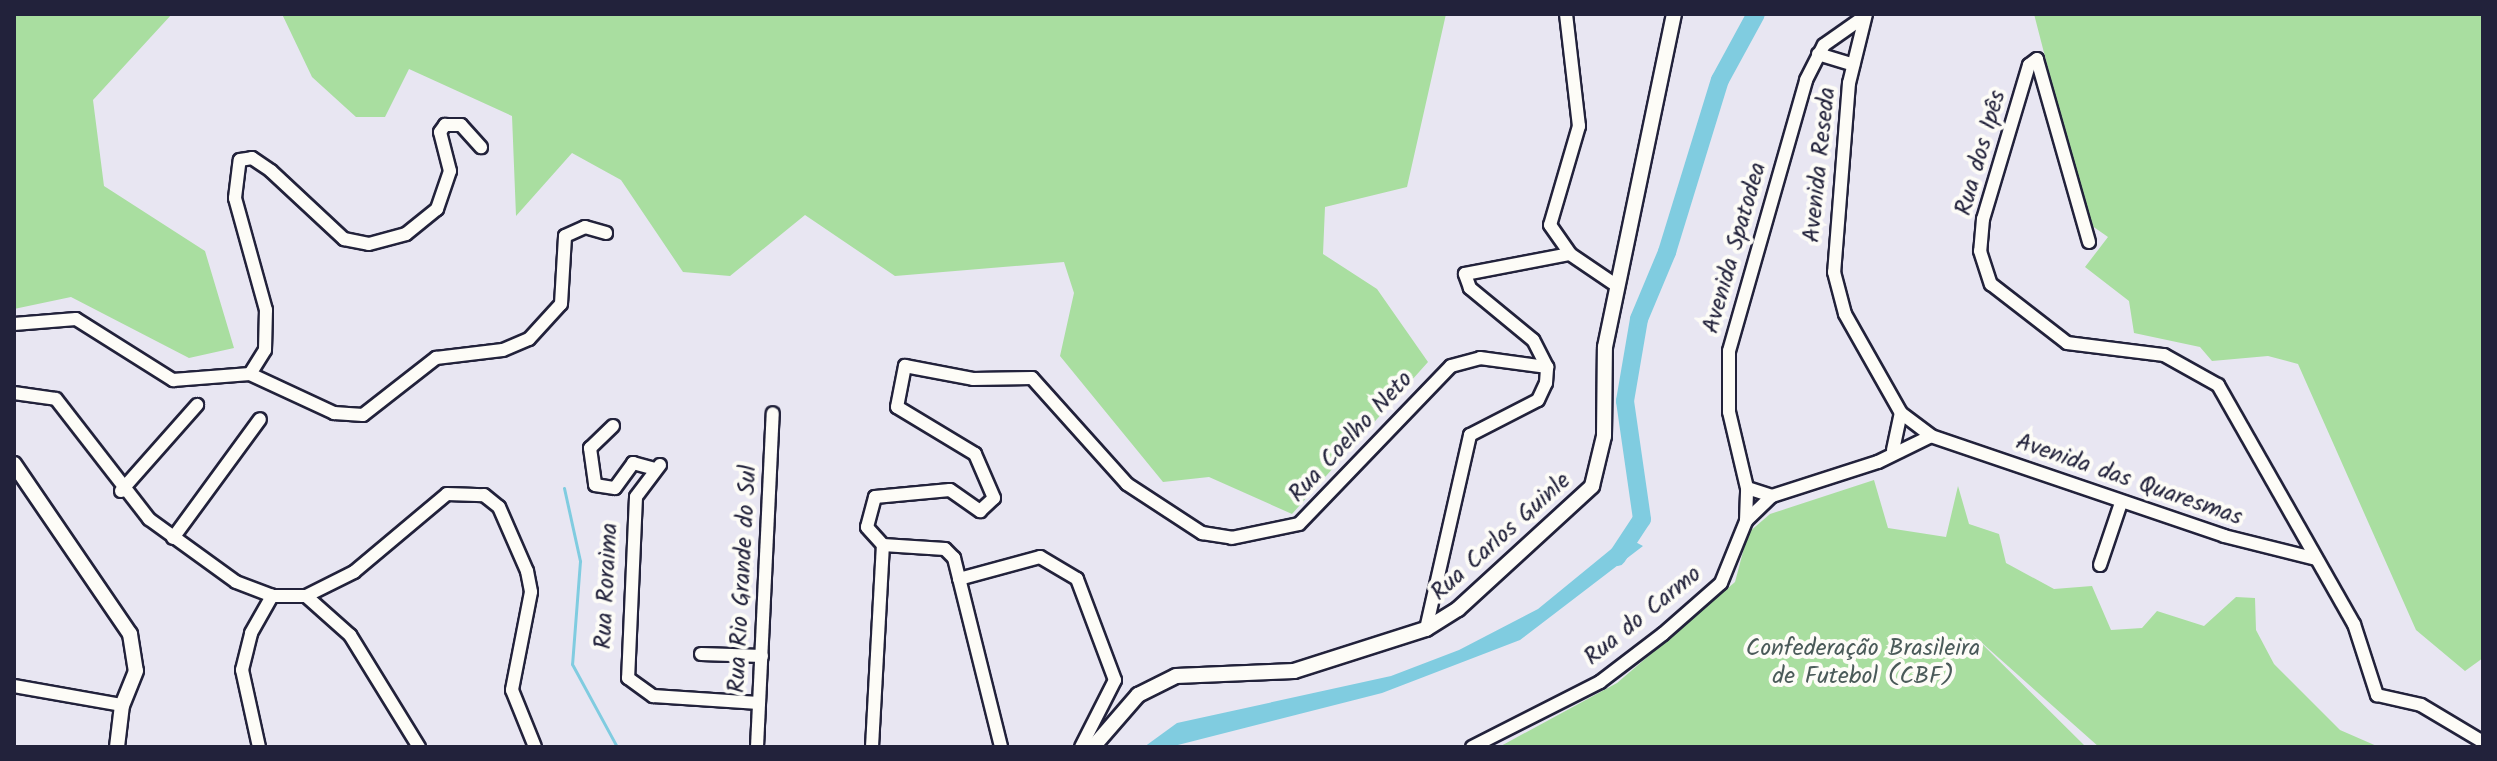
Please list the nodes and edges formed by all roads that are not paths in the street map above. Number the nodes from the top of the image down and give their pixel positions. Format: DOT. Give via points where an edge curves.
graph roads {
  1 [pos="1566,14"];
  2 [pos="1674,14"];
  3 [pos="1864,16"];
  4 [pos="1818,54"];
  5 [pos="1853,65"];
  6 [pos="481,147"];
  7 [pos="606,233"];
  8 [pos="2089,242"];
  9 [pos="1570,254"];
  10 [pos="1617,286"];
  11 [pos="14,324"];
  12 [pos="1547,367"];
  13 [pos="250,374"];
  14 [pos="14,393"];
  15 [pos="197,405"];
  16 [pos="773,413"];
  17 [pos="1901,413"];
  18 [pos="260,419"];
  19 [pos="613,426"];
  20 [pos="1931,436"];
  21 [pos="1893,450"];
  22 [pos="14,464"];
  23 [pos="1747,488"];
  24 [pos="121,491"];
  25 [pos="1772,496"];
  26 [pos="2121,503"];
  27 [pos="1746,521"];
  28 [pos="173,538"];
  29 [pos="883,545"];
  30 [pos="2316,559"];
  31 [pos="2100,565"];
  32 [pos="959,579"];
  33 [pos="272,596"];
  34 [pos="306,596"];
  35 [pos="1426,629"];
  36 [pos="701,654"];
  37 [pos="762,656"];
  38 [pos="14,686"];
  39 [pos="759,703"];
  40 [pos="122,705"];
  41 [pos="2483,742"];
  42 [pos="117,747"];
  43 [pos="259,747"];
  44 [pos="419,747"];
  45 [pos="535,747"];
  46 [pos="757,747"];
  47 [pos="872,747"];
  48 [pos="1001,747"];
  49 [pos="1081,747"];
  50 [pos="1093,747"];
  51 [pos="1472,747"];
  1 -- 9 [label="street" via="1579,126 1550,225"];
  2 -- 10 [label="street, Rua Carlos Guinle"];
  3 -- 4 [label="street"];
  3 -- 5 [label="street, Avenida Reseda"];
  4 -- 5 [label="street"];
  4 -- 23 [label="street, Avenida Spatodea" via="1729,351 1729,412"];
  5 -- 17 [label="street, Avenida Reseda" via="1834,272 1845,314"];
  6 -- 13 [label="street" via="461,125 445,125 440,132 450,171 437,209 406,234 369,244 344,239 258,161 240,160 235,198 266,310 265,350"];
  7 -- 13 [label="street" via="585,227 565,236 561,304 529,339 503,350 436,358 363,415 334,413"];
  8 -- 30 [label="street, Rua dos Ipês" via="2037,59 1992,179 1983,219 1984,272 2028,319 2067,343 2164,355 2206,374 2241,415"];
  9 -- 10 [label="street"];
  9 -- 12 [label="street" via="1471,271 1464,279 1522,327"];
  10 -- 35 [label="street, Rua Carlos Guinle" via="1602,379 1604,436 1592,486 1458,609"];
  11 -- 13 [label="street" via="89,323 173,380"];
  12 -- 29 [label="street, Rua Coelho Neto" via="1480,358 1451,366 1299,524 1232,538 1202,533 1127,484 1032,378 973,379 905,366 897,407 975,454 994,498 980,511 950,490 875,497 867,527"];
  12 -- 35 [label="street" via="1538,400 1470,435"];
  14 -- 24 [label="street" via="56,399"];
  15 -- 24 [label="street"];
  16 -- 37 [label="street, Rua Rio Grande do Sul"];
  17 -- 20 [label="street, Avenida Reseda"];
  17 -- 21 [label="street"];
  18 -- 28 [label="street"];
  19 -- 39 [label="street, Rua Roraima" via="590,448 595,485 615,488 633,463 656,467 633,517 628,678 653,696"];
  20 -- 21 [label="street, Rua do Carmo"];
  20 -- 26 [label="street, Avenida das Quaresmas"];
  21 -- 25 [label="street, Rua do Carmo" via="1878,462"];
  22 -- 40 [label="street" via="130,634 136,671"];
  23 -- 25 [label="street"];
  23 -- 27 [label="street, Avenida Spatodea"];
  24 -- 28 [label="street"];
  25 -- 27 [label="street, Rua do Carmo"];
  26 -- 30 [label="street, Avenida das Quaresmas"];
  26 -- 31 [label="street"];
  27 -- 51 [label="street, Rua do Carmo" via="1721,583 1663,634 1600,682"];
  28 -- 33 [label="street" via="236,582"];
  29 -- 32 [label="street" via="945,549"];
  29 -- 47 [label="street"];
  30 -- 41 [label="street" via="2363,643 2377,695 2421,705"];
  32 -- 48 [label="street"];
  32 -- 49 [label="street" via="1040,557 1077,579 1115,680"];
  33 -- 34 [label="street"];
  33 -- 43 [label="street" via="251,633 242,670"];
  34 -- 44 [label="street" via="350,635"];
  34 -- 45 [label="street" via="354,572 447,494 484,495 499,507 527,571 531,592 512,690"];
  35 -- 50 [label="street, Rua Carlos Guinle" via="1294,671 1176,676 1138,695"];
  36 -- 37 [label="street"];
  37 -- 39 [label="street, Rua Rio Grande do Sul"];
  38 -- 40 [label="street"];
  39 -- 46 [label="street, Rua Rio Grande do Sul"];
  40 -- 42 [label="street"];
}
